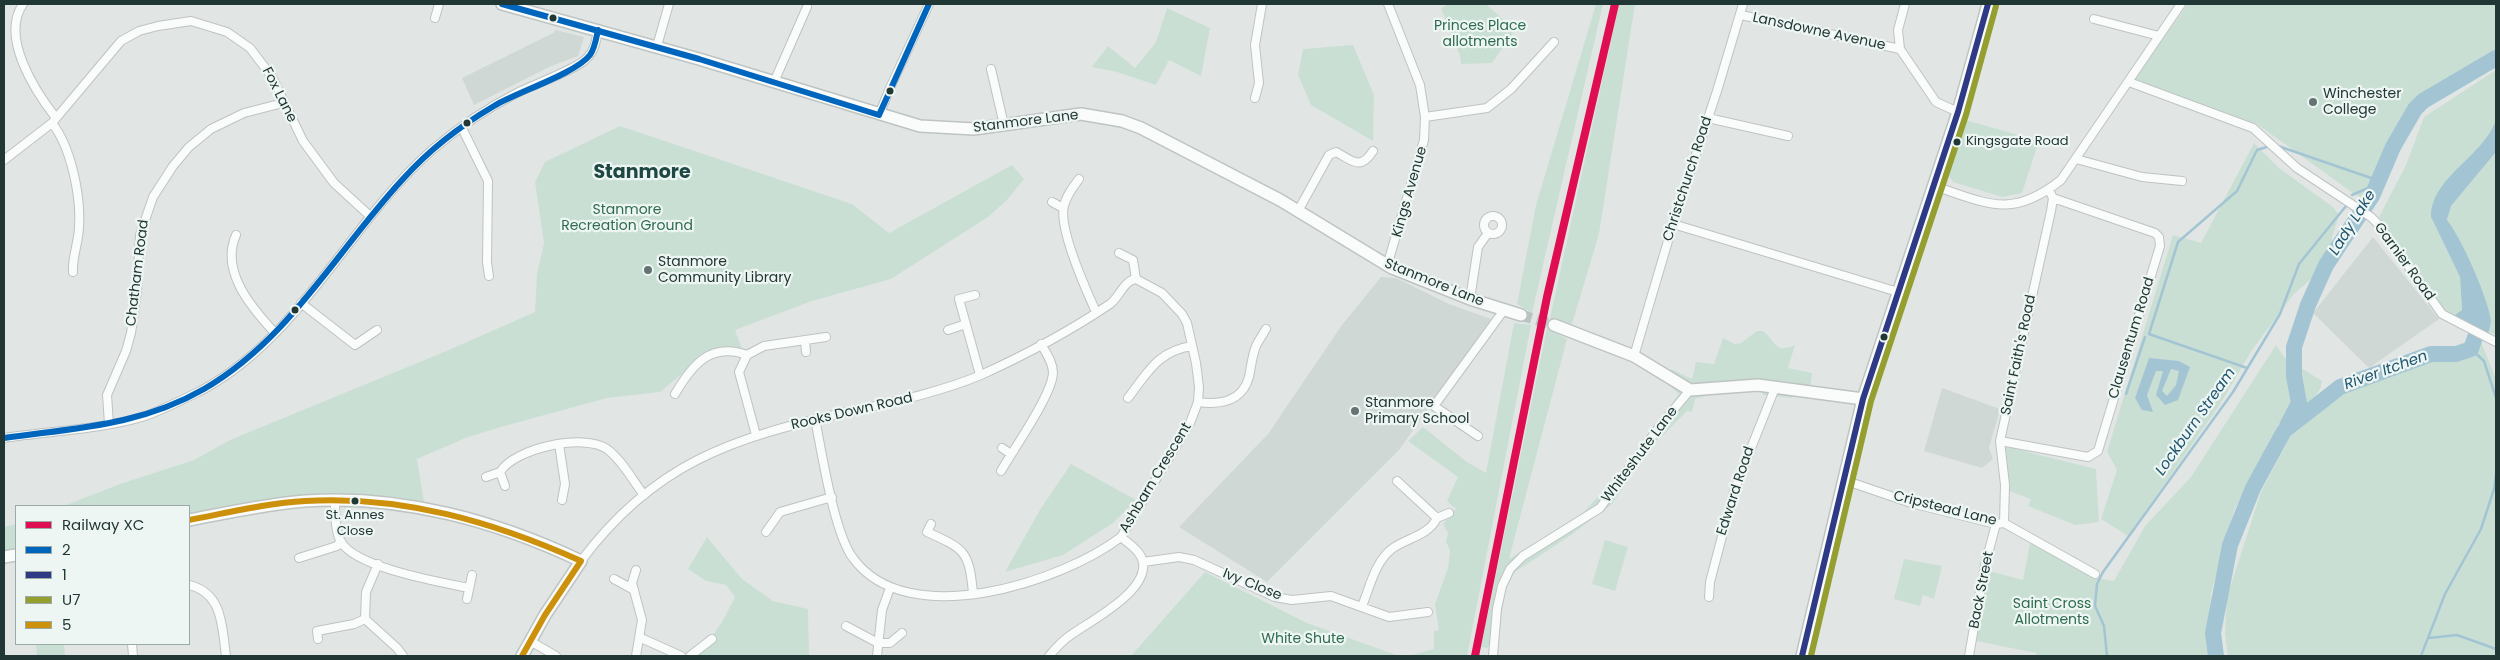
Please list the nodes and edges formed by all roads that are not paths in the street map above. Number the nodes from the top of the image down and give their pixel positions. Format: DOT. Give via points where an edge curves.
graph roads {
  1 [pos="23,4"];
  2 [pos="439,4"];
  3 [pos="502,4"];
  4 [pos="668,4"];
  5 [pos="930,4"];
  6 [pos="1262,4"];
  7 [pos="1388,4"];
  8 [pos="1743,4"];
  9 [pos="1905,4"];
  10 [pos="1988,4"];
  11 [pos="2181,4"];
  12 [pos="807,7"];
  13 [pos="1741,15"];
  14 [pos="435,18"];
  15 [pos="2094,19"];
  16 [pos="598,30"];
  17 [pos="2159,36"];
  18 [pos="1554,42"];
  19 [pos="657,46"];
  20 [pos="1900,49"];
  21 [pos="990,69"];
  22 [pos="774,82"];
  23 [pos="2129,82"];
  24 [pos="1256,98"];
  25 [pos="283,103"];
  26 [pos="1958,112"];
  27 [pos="879,115"];
  28 [pos="1425,117"];
  29 [pos="1708,118"];
  30 [pos="54,120"];
  31 [pos="1004,125"];
  32 [pos="462,128"];
  33 [pos="1788,136"];
  34 [pos="1373,151"];
  35 [pos="2076,159"];
  36 [pos="4,160"];
  37 [pos="1078,179"];
  38 [pos="2182,181"];
  39 [pos="1934,186"];
  40 [pos="2048,190"];
  41 [pos="2053,198"];
  42 [pos="1052,202"];
  43 [pos="1063,208"];
  44 [pos="1298,211"];
  45 [pos="370,216"];
  46 [pos="1673,224"];
  47 [pos="1488,233"];
  48 [pos="236,235"];
  49 [pos="1119,253"];
  50 [pos="1388,266"];
  51 [pos="73,272"];
  52 [pos="489,276"];
  53 [pos="1136,279"];
  54 [pos="1898,292"];
  55 [pos="976,295"];
  56 [pos="1470,299"];
  57 [pos="301,303"];
  58 [pos="1504,310"];
  59 [pos="1096,312"];
  60 [pos="1521,315"];
  61 [pos="966,324"];
  62 [pos="1554,325"];
  63 [pos="1266,329"];
  64 [pos="377,330"];
  65 [pos="948,330"];
  66 [pos="274,332"];
  67 [pos="826,337"];
  68 [pos="805,340"];
  69 [pos="2496,342"];
  70 [pos="1041,344"];
  71 [pos="1192,346"];
  72 [pos="806,352"];
  73 [pos="747,355"];
  74 [pos="1634,356"];
  75 [pos="980,375"];
  76 [pos="1775,388"];
  77 [pos="1690,390"];
  78 [pos="676,394"];
  79 [pos="1128,398"];
  80 [pos="1862,399"];
  81 [pos="1198,402"];
  82 [pos="815,419"];
  83 [pos="109,424"];
  84 [pos="756,434"];
  85 [pos="1478,436"];
  86 [pos="4,438"];
  87 [pos="2000,441"];
  88 [pos="559,444"];
  89 [pos="1002,448"];
  90 [pos="1011,454"];
  91 [pos="500,472"];
  92 [pos="1001,472"];
  93 [pos="486,477"];
  94 [pos="1844,480"];
  95 [pos="1397,481"];
  96 [pos="504,486"];
  97 [pos="644,495"];
  98 [pos="832,498"];
  99 [pos="562,500"];
  100 [pos="335,501"];
  101 [pos="1449,513"];
  102 [pos="1437,518"];
  103 [pos="190,520"];
  104 [pos="2000,523"];
  105 [pos="930,524"];
  106 [pos="766,532"];
  107 [pos="1122,537"];
  108 [pos="341,542"];
  109 [pos="299,558"];
  110 [pos="581,561"];
  111 [pos="1143,562"];
  112 [pos="378,564"];
  113 [pos="636,570"];
  114 [pos="2095,574"];
  115 [pos="472,575"];
  116 [pos="614,580"];
  117 [pos="190,585"];
  118 [pos="469,588"];
  119 [pos="890,588"];
  120 [pos="634,590"];
  121 [pos="973,593"];
  122 [pos="1709,598"];
  123 [pos="467,599"];
  124 [pos="1362,606"];
  125 [pos="1428,612"];
  126 [pos="365,619"];
  127 [pos="846,626"];
  128 [pos="902,633"];
  129 [pos="641,638"];
  130 [pos="318,639"];
  131 [pos="712,639"];
  132 [pos="530,641"];
  133 [pos="878,643"];
  134 [pos="1492,655"];
  135 [pos="226,656"];
  136 [pos="403,656"];
  137 [pos="522,656"];
  138 [pos="556,656"];
  139 [pos="636,656"];
  140 [pos="681,656"];
  141 [pos="690,656"];
  142 [pos="877,656"];
  143 [pos="1049,656"];
  144 [pos="1802,656"];
  145 [pos="1969,656"];
  1 -- 30 [label="street" via="14,24 15,51"];
  2 -- 14 [label="street"];
  3 -- 16 [label="street, Stanmore Lane"];
  4 -- 19 [label="street"];
  5 -- 27 [label="street"];
  6 -- 24 [label="street" via="1255,45 1259,83"];
  7 -- 28 [label="street, Kings Avenue" via="1420,86"];
  8 -- 13 [label="street, Christchurch Road"];
  9 -- 20 [label="street" via="1898,30"];
  10 -- 26 [label="street"];
  11 -- 17 [label="street"];
  12 -- 22 [label="street"];
  13 -- 20 [label="street, Lansdowne Avenue"];
  13 -- 29 [label="street, Christchurch Road"];
  15 -- 17 [label="street"];
  16 -- 19 [label="street, Stanmore Lane"];
  16 -- 32 [label="street" via="596,42 586,59 516,93 482,112"];
  17 -- 23 [label="street"];
  18 -- 28 [label="street" via="1511,89 1487,108"];
  19 -- 22 [label="street, Stanmore Lane"];
  20 -- 26 [label="street, Lansdowne Avenue" via="1936,102"];
  21 -- 31 [label="street"];
  22 -- 27 [label="street, Stanmore Lane"];
  23 -- 35 [label="street"];
  23 -- 69 [label="street, Garnier Road" via="2253,128 2297,168 2359,208 2379,225 2442,314"];
  25 -- 30 [label="street, Fox Lane" via="272,77 250,48 227,32 182,22 139,31 121,41"];
  25 -- 45 [label="street, Fox Lane" via="303,140 334,183"];
  25 -- 83 [label="street, Chatham Road" via="244,113 211,130 189,147 161,181 143,222 134,315 126,351 107,395"];
  26 -- 39 [label="street"];
  27 -- 31 [label="street, Stanmore Lane" via="937,128 974,129"];
  28 -- 50 [label="street, Kings Avenue" via="1424,140"];
  29 -- 33 [label="street"];
  29 -- 46 [label="street, Christchurch Road"];
  30 -- 36 [label="street, Fox Lane"];
  30 -- 51 [label="street" via="66,150 77,197 79,227"];
  31 -- 44 [label="street, Stanmore Lane" via="1081,114 1122,121"];
  32 -- 45 [label="street" via="410,171"];
  32 -- 52 [label="street" via="488,181"];
  34 -- 44 [label="street" via="1362,163 1336,152 1330,155"];
  35 -- 38 [label="street" via="2142,177"];
  35 -- 40 [label="street" via="2061,180"];
  37 -- 43 [label="street"];
  39 -- 40 [label="street" via="1993,205 2021,204"];
  39 -- 54 [label="street"];
  40 -- 41 [label="street"];
  41 -- 87 [label="street, Saint Faith's Road"];
  41 -- 87 [label="street, Clausentum Road" via="2150,231 2159,237 2160,246 2098,451 2088,457"];
  42 -- 43 [label="street"];
  43 -- 59 [label="street" via="1074,262"];
  44 -- 50 [label="street, Stanmore Lane"];
  45 -- 57 [label="street"];
  46 -- 54 [label="street"];
  46 -- 74 [label="street, Christchurch Road"];
  47 -- 56 [label="street" via="1478,247"];
  48 -- 66 [label="street" via="230,251 236,276 250,304"];
  49 -- 53 [label="street" via="1133,260"];
  50 -- 56 [label="street, Stanmore Lane"];
  53 -- 59 [label="street, Rooks Down Road" via="1129,281 1112,303"];
  53 -- 71 [label="street, Ashbarn Crescent" via="1162,293 1175,305 1187,323"];
  54 -- 80 [label="street"];
  55 -- 61 [label="street" via="959,299"];
  56 -- 58 [label="street, Stanmore Lane"];
  57 -- 64 [label="street" via="355,345"];
  57 -- 66 [label="street"];
  58 -- 60 [label="street, Stanmore Lane"];
  58 -- 85 [label="street" via="1434,406"];
  59 -- 70 [label="street, Rooks Down Road"];
  61 -- 65 [label="street"];
  61 -- 75 [label="street"];
  62 -- 74 [label="street"];
  63 -- 81 [label="street" via="1256,346 1248,380 1239,394 1217,404"];
  66 -- 83 [label="street" via="239,366 204,388 142,416"];
  67 -- 68 [label="street"];
  68 -- 72 [label="street"];
  68 -- 73 [label="street" via="764,346"];
  70 -- 75 [label="street, Rooks Down Road"];
  70 -- 90 [label="street" via="1051,362 1052,380 1035,416"];
  71 -- 79 [label="street" via="1167,353"];
  71 -- 81 [label="street, Ashbarn Crescent" via="1198,375"];
  73 -- 78 [label="street" via="727,351 708,355 691,368"];
  73 -- 84 [label="street" via="739,372"];
  74 -- 77 [label="street"];
  75 -- 82 [label="street, Rooks Down Road" via="915,397"];
  76 -- 77 [label="street" via="1758,385"];
  76 -- 80 [label="street"];
  76 -- 122 [label="street, Edward Road" via="1734,491 1712,573"];
  77 -- 134 [label="street, Whiteshute Lane" via="1600,508 1523,556 1510,569 1502,586"];
  80 -- 94 [label="street"];
  81 -- 107 [label="street, Ashbarn Crescent" via="1190,423"];
  82 -- 84 [label="street, Rooks Down Road"];
  82 -- 98 [label="street, Ashbarn Crescent"];
  83 -- 86 [label="street"];
  84 -- 97 [label="street, Rooks Down Road" via="707,454"];
  87 -- 104 [label="street, Saint Faith's Road" via="2005,485"];
  88 -- 91 [label="street" via="517,457"];
  88 -- 97 [label="street" via="583,442 608,450"];
  88 -- 99 [label="street" via="564,484"];
  89 -- 90 [label="street"];
  90 -- 92 [label="street"];
  91 -- 93 [label="street"];
  91 -- 96 [label="street"];
  94 -- 104 [label="street, Cripstead Lane" via="1911,503"];
  94 -- 144 [label="street"];
  95 -- 102 [label="street"];
  97 -- 110 [label="street, Rooks Down Road" via="612,523"];
  98 -- 106 [label="street" via="780,512"];
  98 -- 119 [label="street, Ashbarn Crescent" via="842,535 853,558"];
  100 -- 103 [label="street" via="270,505"];
  100 -- 108 [label="street"];
  100 -- 110 [label="street" via="392,504 466,519 530,539"];
  101 -- 102 [label="street"];
  102 -- 124 [label="street" via="1433,527 1398,545 1380,562"];
  104 -- 114 [label="street, Cripstead Lane"];
  104 -- 145 [label="street, Back Street" via="1985,565"];
  105 -- 121 [label="street" via="927,532 958,547 966,556"];
  107 -- 111 [label="street" via="1138,552"];
  107 -- 121 [label="street, Ashbarn Crescent" via="1104,550 1046,576"];
  108 -- 109 [label="street"];
  108 -- 112 [label="street" via="350,553"];
  110 -- 132 [label="street"];
  111 -- 124 [label="street, Ivy Close" via="1179,557 1194,560 1275,598 1292,600 1331,596"];
  111 -- 143 [label="street" via="1137,584 1129,593 1065,639"];
  112 -- 118 [label="street" via="424,580"];
  112 -- 126 [label="street" via="366,592"];
  113 -- 120 [label="street" via="632,578"];
  115 -- 118 [label="street"];
  116 -- 120 [label="street"];
  117 -- 135 [label="street" via="207,593 218,606"];
  118 -- 123 [label="street"];
  119 -- 121 [label="street, Ashbarn Crescent" via="931,598"];
  119 -- 133 [label="street" via="882,610"];
  120 -- 129 [label="street" via="642,620"];
  124 -- 125 [label="street, Ivy Close" via="1390,617"];
  126 -- 130 [label="street" via="317,631"];
  126 -- 136 [label="street"];
  127 -- 133 [label="street"];
  128 -- 133 [label="street" via="890,643"];
  129 -- 139 [label="street"];
  129 -- 140 [label="street"];
  131 -- 141 [label="street"];
  132 -- 137 [label="street"];
  132 -- 138 [label="street"];
  133 -- 142 [label="street"];
}
